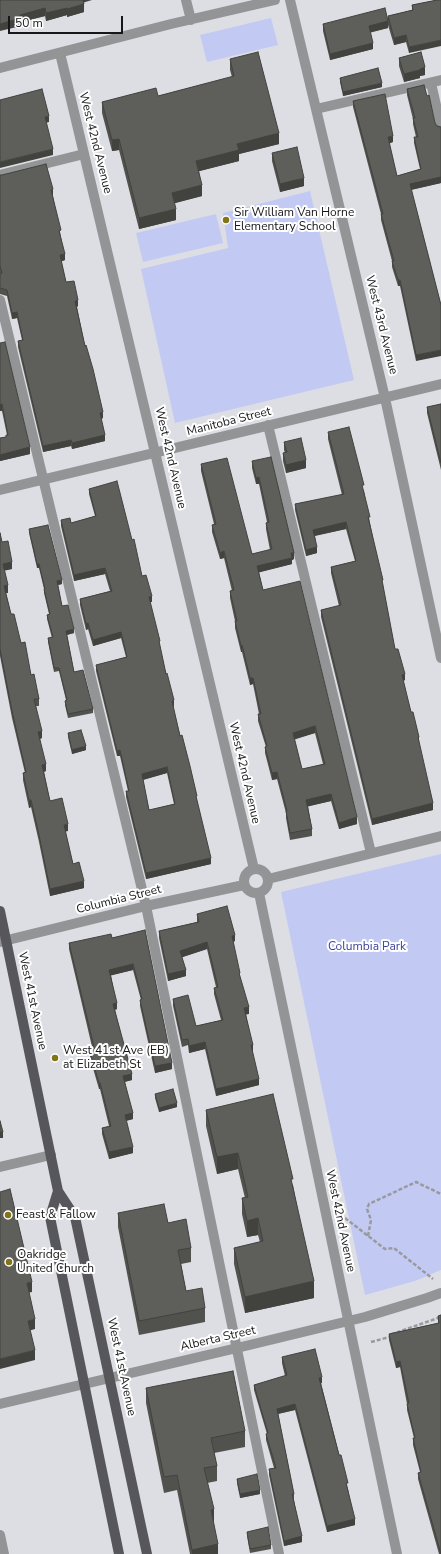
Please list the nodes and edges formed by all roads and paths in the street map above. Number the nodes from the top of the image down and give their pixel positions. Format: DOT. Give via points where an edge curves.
graph roads {
  1 [pos="186,0"];
  2 [pos="275,0"];
  3 [pos="290,0"];
  4 [pos="191,20"];
  5 [pos="60,53"];
  6 [pos="0,68"];
  7 [pos="436,82"];
  8 [pos="316,109"];
  9 [pos="441,126"];
  10 [pos="84,154"];
  11 [pos="0,175"];
  12 [pos="0,300"];
  13 [pos="441,384"];
  14 [pos="385,398"];
  15 [pos="268,425"];
  16 [pos="156,454"];
  17 [pos="43,479"];
  18 [pos="0,490"];
  19 [pos="441,658"];
  20 [pos="441,836"];
  21 [pos="371,853"];
  22 [pos="254,870"];
  23 [pos="268,879"];
  24 [pos="244,885"];
  25 [pos="259,893"];
  26 [pos="146,906"];
  27 [pos="0,911"];
  28 [pos="3,941"];
  29 [pos="51,1155"];
  30 [pos="0,1167"];
  31 [pos="58,1191"];
  32 [pos="441,1194"];
  33 [pos="345,1218"];
  34 [pos="368,1236"];
  35 [pos="433,1279"];
  36 [pos="441,1293"];
  37 [pos="441,1317"];
  38 [pos="347,1321"];
  39 [pos="371,1342"];
  40 [pos="237,1348"];
  41 [pos="111,1378"];
  42 [pos="83,1384"];
  43 [pos="0,1404"];
  44 [pos="0,1535"];
  45 [pos="4,1554"];
  46 [pos="119,1554"];
  47 [pos="147,1554"];
  48 [pos="278,1554"];
  49 [pos="396,1554"];
  1 -- 4 [label="street"];
  2 -- 4 [label="street"];
  3 -- 8 [label="street, West 43rd Avenue"];
  4 -- 5 [label="street"];
  5 -- 6 [label="street"];
  5 -- 10 [label="street, West 42nd Avenue"];
  7 -- 8 [label="street"];
  7 -- 9 [label="street"];
  8 -- 14 [label="street, West 43rd Avenue"];
  10 -- 11 [label="street"];
  10 -- 16 [label="street, West 42nd Avenue"];
  12 -- 17 [label="street"];
  13 -- 14 [label="street, Manitoba Street"];
  14 -- 15 [label="street, Manitoba Street"];
  14 -- 19 [label="street, West 43rd Avenue"];
  15 -- 16 [label="street, Manitoba Street"];
  15 -- 21 [label="street"];
  16 -- 17 [label="street, Manitoba Street"];
  16 -- 22 [label="street, West 42nd Avenue"];
  17 -- 18 [label="street, Manitoba Street"];
  17 -- 26 [label="street"];
  20 -- 21 [label="street"];
  21 -- 23 [label="street"];
  22 -- 23 [label="street" via="261,870"];
  22 -- 24 [label="street" via="247,874"];
  23 -- 25 [label="street" via="267,886"];
  24 -- 25 [label="street" via="248,891"];
  24 -- 26 [label="street, Columbia Street"];
  25 -- 38 [label="street, West 42nd Avenue"];
  26 -- 28 [label="street, Columbia Street"];
  26 -- 40 [label="street"];
  27 -- 28 [label="main road, West 41st Avenue"];
  28 -- 29 [label="main road, West 41st Avenue"];
  29 -- 30 [label="street"];
  29 -- 31 [label="main road, West 41st Avenue"];
  31 -- 41 [label="main road, West 41st Avenue" via="75,1217"];
  31 -- 42 [label="main road, West 41st Avenue" via="50,1217"];
  32 -- 34 [label="path" via="416,1182 369,1204 367,1209 371,1220"];
  33 -- 34 [label="path"];
  34 -- 35 [label="path" via="385,1249 394,1248"];
  36 -- 38 [label="street, Alberta Street"];
  37 -- 39 [label="path"];
  38 -- 40 [label="street, Alberta Street"];
  38 -- 49 [label="street, West 42nd Avenue"];
  40 -- 41 [label="street, Alberta Street"];
  40 -- 48 [label="street"];
  41 -- 42 [label="street, Alberta Street"];
  41 -- 47 [label="main road, West 41st Avenue"];
  42 -- 43 [label="street, Alberta Street"];
  42 -- 46 [label="main road, West 41st Avenue"];
  44 -- 45 [label="street"];
}
